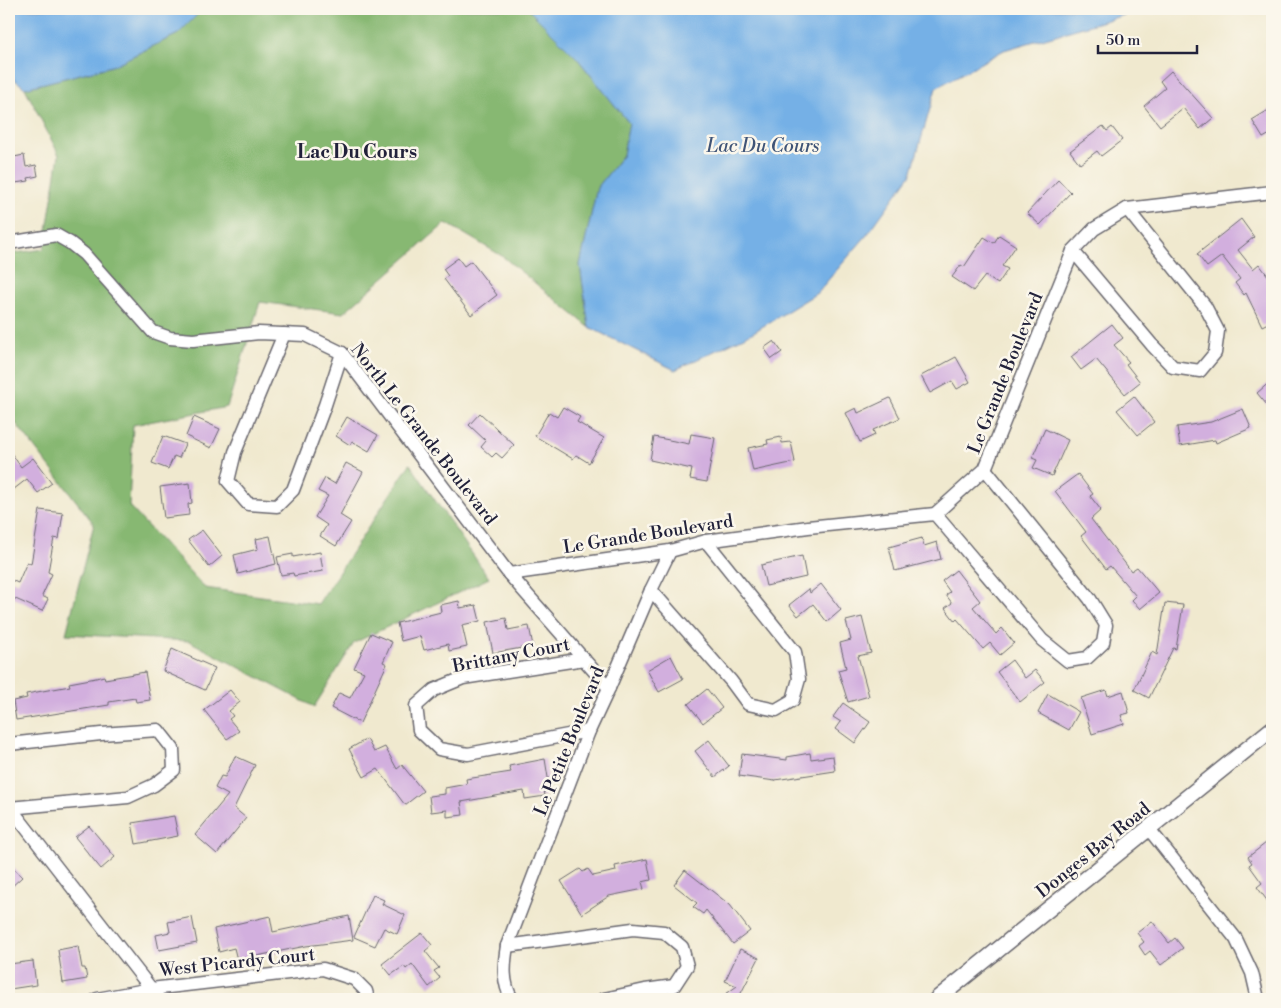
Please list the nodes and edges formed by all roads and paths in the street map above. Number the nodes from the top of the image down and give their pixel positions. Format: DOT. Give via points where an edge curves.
graph roads {
  1 [pos="1272,192"];
  2 [pos="1127,209"];
  3 [pos="9,243"];
  4 [pos="1073,251"];
  5 [pos="284,334"];
  6 [pos="342,353"];
  7 [pos="984,469"];
  8 [pos="935,514"];
  9 [pos="706,541"];
  10 [pos="670,551"];
  11 [pos="509,574"];
  12 [pos="651,590"];
  13 [pos="584,659"];
  14 [pos="609,688"];
  15 [pos="1272,729"];
  16 [pos="589,731"];
  17 [pos="9,744"];
  18 [pos="9,807"];
  19 [pos="1149,829"];
  20 [pos="507,946"];
  21 [pos="155,994"];
  22 [pos="97,999"];
  23 [pos="368,999"];
  24 [pos="512,999"];
  25 [pos="604,999"];
  26 [pos="937,999"];
  27 [pos="1258,999"];
  1 -- 2 [label="street, Le Grande Boulevard"];
  2 -- 4 [label="street, Le Grande Boulevard" via="1094,229"];
  2 -- 4 [label="street" via="1205,306 1218,330 1215,353 1200,372 1173,367"];
  3 -- 5 [label="street, North Le Grande Boulevard" via="56,235 70,243 84,254 153,332 170,338 193,340 259,333"];
  4 -- 7 [label="street, Le Grande Boulevard"];
  5 -- 6 [label="street, North Le Grande Boulevard" via="305,335"];
  5 -- 6 [label="street" via="235,452 228,481 248,504 277,506 293,490"];
  6 -- 11 [label="street, North Le Grande Boulevard"];
  7 -- 8 [label="street, Le Grande Boulevard"];
  7 -- 8 [label="street" via="1090,599 1106,625 1103,643 1087,658 1068,661 1042,640"];
  8 -- 9 [label="street, Le Grande Boulevard"];
  9 -- 10 [label="street, Le Grande Boulevard"];
  9 -- 12 [label="street" via="795,652 799,679 793,700 776,710 748,704"];
  10 -- 11 [label="street, Le Grande Boulevard"];
  10 -- 12 [label="street, Le Petite Boulevard"];
  11 -- 13 [label="street, North Le Grande Boulevard"];
  12 -- 14 [label="street, Le Petite Boulevard"];
  13 -- 14 [label="street, North Le Grande Boulevard"];
  13 -- 16 [label="street, Brittany Court" via="463,678 434,690 416,706 419,730 439,749 468,754"];
  14 -- 16 [label="street, Le Petite Boulevard"];
  15 -- 19 [label="street, Donges Bay Road"];
  16 -- 20 [label="street, Le Petite Boulevard"];
  17 -- 18 [label="street" via="158,730 173,748 174,770 128,797"];
  18 -- 21 [label="street"];
  19 -- 26 [label="street, Donges Bay Road"];
  19 -- 27 [label="street" via="1236,939 1252,973"];
  20 -- 24 [label="street, Le Petite Boulevard" via="504,967"];
  20 -- 25 [label="street" via="633,929 664,932 682,947 687,966 674,986"];
  21 -- 22 [label="street, West Picardy Court"];
  21 -- 23 [label="street, West Picardy Court" via="323,969 354,979 366,991"];
}
